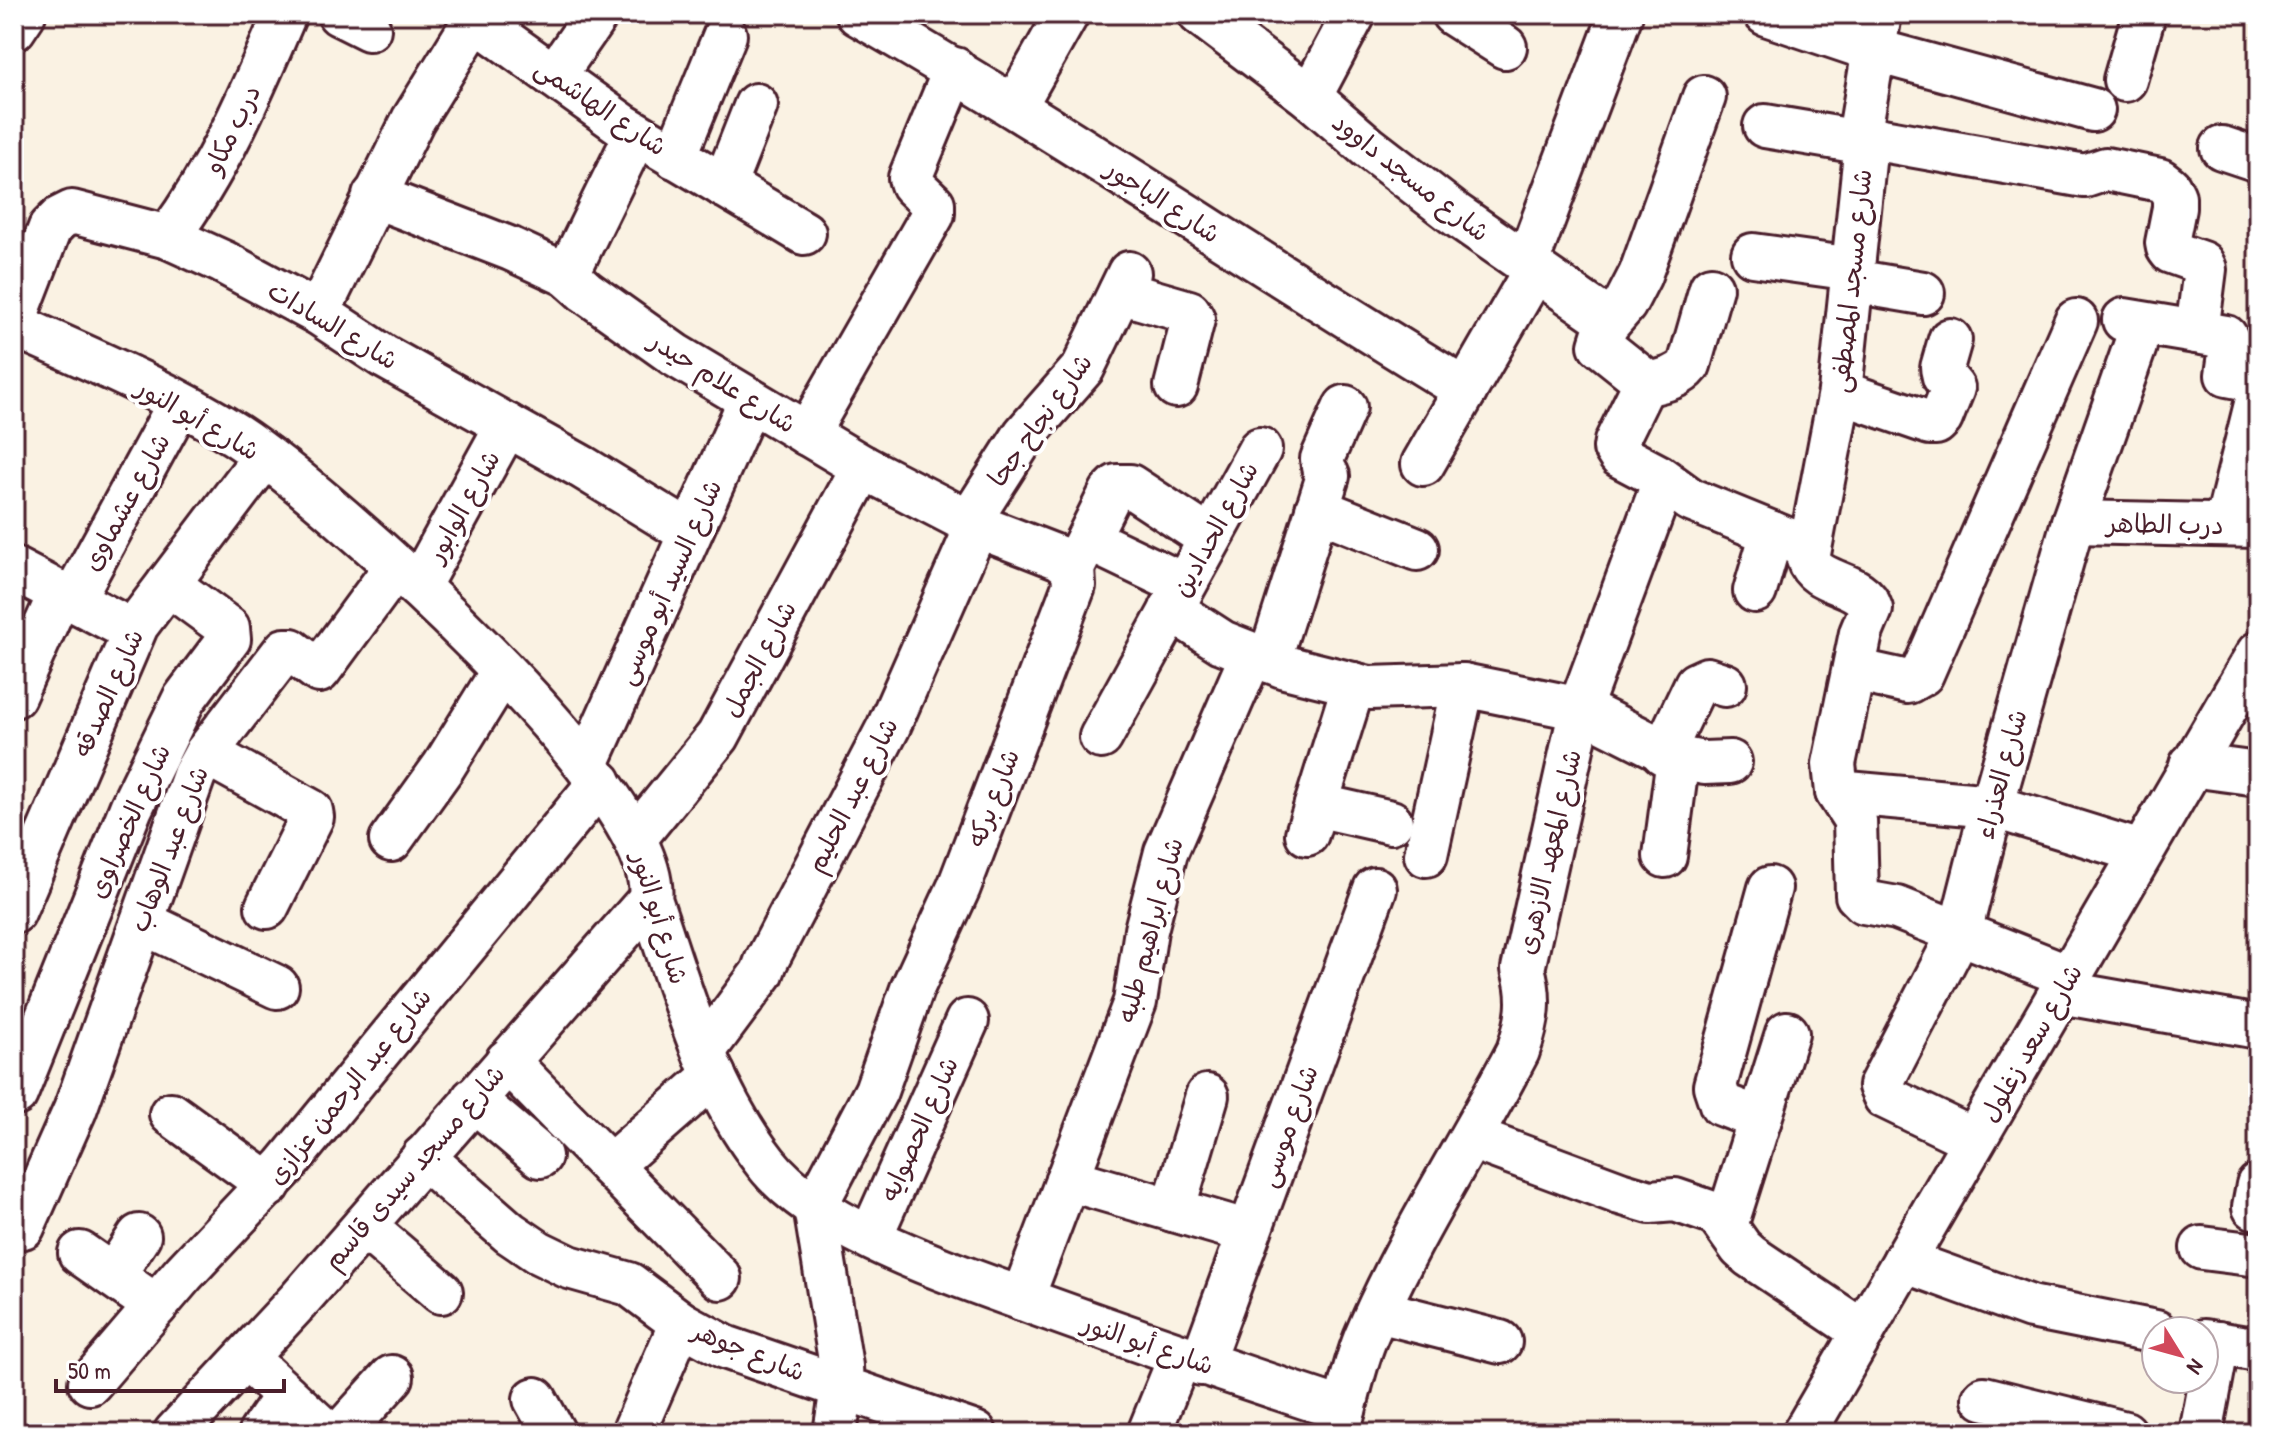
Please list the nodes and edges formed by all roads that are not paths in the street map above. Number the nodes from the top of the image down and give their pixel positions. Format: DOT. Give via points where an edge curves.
graph roads {
  1 [pos="24,14"];
  2 [pos="285,14"];
  3 [pos="597,14"];
  4 [pos="858,14"];
  5 [pos="1067,14"];
  6 [pos="1200,14"];
  7 [pos="1354,14"];
  8 [pos="1453,14"];
  9 [pos="1621,14"];
  10 [pos="1766,14"];
  11 [pos="2144,14"];
  12 [pos="14,29"];
  13 [pos="1877,32"];
  14 [pos="725,35"];
  15 [pos="1505,47"];
  16 [pos="955,69"];
  17 [pos="554,76"];
  18 [pos="2125,80"];
  19 [pos="1310,97"];
  20 [pos="1704,97"];
  21 [pos="756,105"];
  22 [pos="1015,106"];
  23 [pos="2093,110"];
  24 [pos="1765,126"];
  25 [pos="636,134"];
  26 [pos="1866,140"];
  27 [pos="675,157"];
  28 [pos="724,186"];
  29 [pos="374,196"];
  30 [pos="804,233"];
  31 [pos="168,237"];
  32 [pos="1753,255"];
  33 [pos="1531,266"];
  34 [pos="567,275"];
  35 [pos="1852,275"];
  36 [pos="1711,288"];
  37 [pos="1923,293"];
  38 [pos="318,313"];
  39 [pos="2076,321"];
  40 [pos="14,323"];
  41 [pos="2197,332"];
  42 [pos="1603,336"];
  43 [pos="1950,340"];
  44 [pos="2258,381"];
  45 [pos="1644,385"];
  46 [pos="1176,386"];
  47 [pos="1466,390"];
  48 [pos="1840,392"];
  49 [pos="2258,396"];
  50 [pos="750,400"];
  51 [pos="179,404"];
  52 [pos="1345,407"];
  53 [pos="507,425"];
  54 [pos="807,434"];
  55 [pos="1260,449"];
  56 [pos="265,456"];
  57 [pos="1423,464"];
  58 [pos="863,467"];
  59 [pos="1664,481"];
  60 [pos="1317,509"];
  61 [pos="2073,522"];
  62 [pos="973,524"];
  63 [pos="2242,526"];
  64 [pos="690,533"];
  65 [pos="1209,538"];
  66 [pos="1791,540"];
  67 [pos="1417,549"];
  68 [pos="1081,553"];
  69 [pos="14,569"];
  70 [pos="407,576"];
  71 [pos="168,584"];
  72 [pos="1755,591"];
  73 [pos="66,596"];
  74 [pos="1177,597"];
  75 [pos="133,631"];
  76 [pos="2258,653"];
  77 [pos="1260,658"];
  78 [pos="1854,670"];
  79 [pos="502,672"];
  80 [pos="1354,684"];
  81 [pos="1463,685"];
  82 [pos="1725,685"];
  83 [pos="14,696"];
  84 [pos="1581,709"];
  85 [pos="1101,737"];
  86 [pos="206,753"];
  87 [pos="1670,756"];
  88 [pos="1730,762"];
  89 [pos="2191,765"];
  90 [pos="593,773"];
  91 [pos="2258,774"];
  92 [pos="1837,792"];
  93 [pos="1992,806"];
  94 [pos="1391,822"];
  95 [pos="635,838"];
  96 [pos="391,840"];
  97 [pos="2141,852"];
  98 [pos="1426,855"];
  99 [pos="1665,856"];
  100 [pos="1770,888"];
  101 [pos="1375,889"];
  102 [pos="650,899"];
  103 [pos="267,907"];
  104 [pos="14,912"];
  105 [pos="142,922"];
  106 [pos="1960,932"];
  107 [pos="2064,984"];
  108 [pos="277,987"];
  109 [pos="967,1021"];
  110 [pos="2258,1027"];
  111 [pos="1787,1033"];
  112 [pos="507,1061"];
  113 [pos="709,1063"];
  114 [pos="16,1094"];
  115 [pos="1207,1096"];
  116 [pos="473,1099"];
  117 [pos="171,1114"];
  118 [pos="1760,1119"];
  119 [pos="1472,1138"];
  120 [pos="1974,1140"];
  121 [pos="540,1156"];
  122 [pos="423,1157"];
  123 [pos="610,1166"];
  124 [pos="1067,1179"];
  125 [pos="269,1185"];
  126 [pos="815,1207"];
  127 [pos="1173,1210"];
  128 [pos="364,1226"];
  129 [pos="1726,1226"];
  130 [pos="23,1227"];
  131 [pos="1249,1232"];
  132 [pos="139,1236"];
  133 [pos="871,1236"];
  134 [pos="2202,1248"];
  135 [pos="2258,1255"];
  136 [pos="1904,1261"];
  137 [pos="720,1278"];
  138 [pos="441,1292"];
  139 [pos="1022,1299"];
  140 [pos="156,1306"];
  141 [pos="1378,1311"];
  142 [pos="681,1323"];
  143 [pos="2140,1329"];
  144 [pos="1863,1332"];
  145 [pos="1500,1342"];
  146 [pos="2227,1345"];
  147 [pos="246,1358"];
  148 [pos="1191,1360"];
  149 [pos="392,1377"];
  150 [pos="90,1383"];
  151 [pos="842,1388"];
  152 [pos="286,1395"];
  153 [pos="1984,1398"];
  154 [pos="1341,1421"];
  155 [pos="2105,1431"];
  156 [pos="175,1433"];
  157 [pos="260,1433"];
  158 [pos="327,1433"];
  159 [pos="341,1433"];
  160 [pos="633,1433"];
  161 [pos="835,1433"];
  162 [pos="975,1433"];
  163 [pos="1149,1433"];
  164 [pos="1804,1433"];
  165 [pos="2201,1433"];
  1 -- 12 [label="street"];
  2 -- 31 [label="street, درب مكاو" via="241,117 199,195"];
  3 -- 17 [label="street"];
  4 -- 16 [label="street, شارع الباجور"];
  5 -- 22 [label="street"];
  6 -- 19 [label="street, شارع مسجد داوود"];
  7 -- 19 [label="street"];
  8 -- 15 [label="street"];
  9 -- 33 [label="street"];
  10 -- 13 [label="street"];
  11 -- 18 [label="street"];
  13 -- 23 [label="street"];
  13 -- 26 [label="street, شارع مسجد المصطفى" via="1862,120"];
  14 -- 27 [label="street"];
  16 -- 22 [label="street, شارع الباجور"];
  16 -- 54 [label="street" via="910,178 933,204 933,214"];
  17 -- 25 [label="street, شارع الهاشمى"];
  17 -- 29 [label="street, شارع الهاشمى" via="487,28 471,29 413,120"];
  19 -- 33 [label="street, شارع مسجد داوود" via="1455,214"];
  20 -- 42 [label="street" via="1640,275"];
  21 -- 28 [label="street"];
  22 -- 47 [label="street, شارع الباجور"];
  24 -- 26 [label="street"];
  25 -- 27 [label="street, شارع الهاشمى"];
  25 -- 34 [label="street"];
  26 -- 35 [label="street, شارع مسجد المصطفى"];
  26 -- 41 [label="street" via="2088,176 2106,169 2160,180 2174,197 2168,248 2205,269"];
  27 -- 28 [label="street, شارع الهاشمى"];
  28 -- 30 [label="street, شارع الهاشمى"];
  29 -- 34 [label="street, شارع علام حيدر"];
  29 -- 38 [label="street, شارع الهاشمى"];
  31 -- 38 [label="street, شارع السادات"];
  31 -- 40 [label="street, شارع السادات" via="72,212 65,215 50,228"];
  32 -- 35 [label="street"];
  33 -- 42 [label="street, شارع مسجد داوود" via="1599,313"];
  33 -- 47 [label="street"];
  34 -- 50 [label="street, شارع علام حيدر" via="675,355"];
  35 -- 37 [label="street"];
  35 -- 48 [label="street, شارع مسجد المصطفى"];
  36 -- 45 [label="street" via="1689,365 1675,376"];
  38 -- 53 [label="street, شارع السادات"];
  39 -- 78 [label="street" via="2040,368 1922,674 1908,682"];
  40 -- 51 [label="street, شارع أبو النور"];
  41 -- 44 [label="street" via="2229,340 2227,375"];
  41 -- 61 [label="street, شارع العذراء" via="2129,333"];
  42 -- 45 [label="street, شارع مسجد داوود"];
  43 -- 48 [label="street" via="1942,368 1953,388 1936,423"];
  45 -- 59 [label="street" via="1615,448 1625,460"];
  46 -- 62 [label="street, شارع نجاح جحا" via="1193,319 1189,312 1125,283 1083,368 1025,434"];
  47 -- 57 [label="street"];
  48 -- 66 [label="street, شارع مسجد المصطفى"];
  49 -- 63 [label="street"];
  50 -- 54 [label="street, شارع علام حيدر"];
  50 -- 64 [label="street, شارع السيد أبو موسى"];
  51 -- 56 [label="street, شارع أبو النور"];
  51 -- 73 [label="street, شارع عشماوى"];
  52 -- 60 [label="street, شارع ابراهيم طلبه" via="1322,459 1328,476"];
  53 -- 64 [label="street, شارع السادات"];
  53 -- 70 [label="street, شارع الوابور"];
  54 -- 58 [label="street, شارع علام حيدر"];
  55 -- 65 [label="street, شارع الحدادين"];
  56 -- 70 [label="street, شارع أبو النور"];
  56 -- 71 [label="street, شارع الصدقه"];
  58 -- 62 [label="street, شارع علام حيدر"];
  58 -- 95 [label="street, شارع الجمل" via="718,736"];
  59 -- 66 [label="street" via="1691,500"];
  59 -- 84 [label="street, شارع المعهد الازهرى"];
  60 -- 67 [label="street"];
  60 -- 77 [label="street, شارع ابراهيم طلبه"];
  61 -- 63 [label="street, درب الطاهر"];
  61 -- 93 [label="street, شارع العذراء"];
  62 -- 68 [label="street, شارع علام حيدر" via="1060,558"];
  62 -- 113 [label="street, شارع عبد الحليم" via="888,728 759,979"];
  64 -- 90 [label="street, شارع السيد أبو موسى" via="604,730"];
  65 -- 68 [label="street, شارع بركه" via="1121,484 1111,492"];
  65 -- 74 [label="street, شارع الحدادين"];
  66 -- 72 [label="street, شارع مسجد المصطفى"];
  66 -- 78 [label="street" via="1810,567 1868,600 1871,609"];
  68 -- 74 [label="street, شارع علام حيدر"];
  68 -- 126 [label="street, شارع بركه" via="1074,586 959,887 912,989 876,1091"];
  69 -- 73 [label="street"];
  70 -- 79 [label="street, شارع أبو النور"];
  70 -- 86 [label="street, شارع عبد الوهاب" via="319,671 285,650"];
  71 -- 75 [label="street, شارع الصدقه"];
  71 -- 114 [label="street, شارع الخصراوى" via="228,628 229,639 184,699 131,808"];
  73 -- 75 [label="street"];
  73 -- 83 [label="street, شارع عشماوى"];
  74 -- 77 [label="street, شارع الحدادين" via="1222,642"];
  74 -- 85 [label="street, شارع الحدادين"];
  75 -- 104 [label="street, شارع الصدقه"];
  76 -- 89 [label="street, شارع سعد زغلول"];
  77 -- 80 [label="street, شارع الحدادين"];
  77 -- 124 [label="street, شارع ابراهيم طلبه" via="1166,852 1135,1002"];
  78 -- 92 [label="street" via="1834,764"];
  79 -- 90 [label="street, شارع أبو النور"];
  79 -- 96 [label="street"];
  80 -- 81 [label="street, شارع الحدادين"];
  80 -- 94 [label="street" via="1311,819"];
  81 -- 84 [label="street, شارع الحدادين"];
  81 -- 98 [label="street"];
  82 -- 87 [label="street" via="1707,679 1696,684"];
  84 -- 87 [label="street, شارع الحدادين"];
  84 -- 119 [label="street, شارع المعهد الازهرى" via="1523,969 1530,999 1526,1028"];
  86 -- 103 [label="street" via="311,811"];
  86 -- 105 [label="street, شارع عبد الوهاب"];
  87 -- 88 [label="street"];
  87 -- 99 [label="street"];
  89 -- 91 [label="street"];
  89 -- 97 [label="street, شارع سعد زغلول"];
  90 -- 95 [label="street, شارع أبو النور"];
  90 -- 125 [label="street, شارع عبد الرحمن عزازى" via="310,1108"];
  92 -- 93 [label="street"];
  92 -- 106 [label="street" via="1855,820 1857,895 1864,902 1897,908"];
  93 -- 97 [label="street"];
  93 -- 106 [label="street, شارع العذراء"];
  95 -- 102 [label="street, شارع أبو النور" via="652,885"];
  97 -- 107 [label="street, شارع سعد زغلول"];
  100 -- 118 [label="street" via="1715,1086 1721,1104"];
  101 -- 131 [label="street, شارع موسى"];
  102 -- 112 [label="street, شارع مسجد سيدى قاسم"];
  102 -- 113 [label="street, شارع أبو النور"];
  105 -- 108 [label="street"];
  105 -- 130 [label="street, شارع عبد الوهاب" via="75,1110"];
  106 -- 107 [label="street"];
  106 -- 120 [label="street, شارع العذراء" via="1880,1090"];
  107 -- 110 [label="street"];
  107 -- 120 [label="street, شارع سعد زغلول"];
  109 -- 133 [label="street, شارع الحصوايه"];
  111 -- 118 [label="street"];
  112 -- 116 [label="street, شارع مسجد سيدى قاسم"];
  112 -- 123 [label="street"];
  113 -- 123 [label="street, شارع عبد الحليم"];
  113 -- 126 [label="street, شارع أبو النور" via="724,1101 766,1163"];
  115 -- 127 [label="street"];
  116 -- 121 [label="street"];
  116 -- 122 [label="street, شارع مسجد سيدى قاسم"];
  117 -- 125 [label="street"];
  118 -- 129 [label="street"];
  119 -- 129 [label="street" via="1620,1193 1697,1206"];
  119 -- 141 [label="street, شارع المعهد الازهرى"];
  120 -- 136 [label="street, شارع سعد زغلول"];
  122 -- 128 [label="street, شارع مسجد سيدى قاسم"];
  122 -- 142 [label="street, شارع جوهر" via="538,1252 629,1284"];
  123 -- 137 [label="street"];
  124 -- 127 [label="street"];
  124 -- 139 [label="street, شارع ابراهيم طلبه"];
  125 -- 140 [label="street, شارع عبد الرحمن عزازى"];
  126 -- 133 [label="street, شارع أبو النور"];
  126 -- 151 [label="street"];
  127 -- 131 [label="street"];
  128 -- 138 [label="street"];
  128 -- 147 [label="street, شارع مسجد سيدى قاسم"];
  129 -- 144 [label="street" via="1750,1256"];
  131 -- 148 [label="street, شارع موسى"];
  132 -- 140 [label="street" via="96,1265"];
  133 -- 139 [label="street, شارع أبو النور" via="930,1265"];
  134 -- 135 [label="street"];
  136 -- 143 [label="street" via="2042,1310"];
  136 -- 144 [label="street, شارع سعد زغلول"];
  139 -- 148 [label="street, شارع أبو النور"];
  140 -- 150 [label="street, شارع عبد الرحمن عزازى"];
  141 -- 145 [label="street"];
  141 -- 154 [label="street, شارع المعهد الازهرى"];
  142 -- 151 [label="street, شارع جوهر" via="725,1347"];
  142 -- 160 [label="street"];
  144 -- 164 [label="street, شارع سعد زغلول"];
  146 -- 165 [label="street"];
  147 -- 152 [label="street"];
  147 -- 156 [label="street, شارع مسجد سيدى قاسم"];
  148 -- 154 [label="street, شارع أبو النور"];
  148 -- 163 [label="street, شارع موسى"];
  149 -- 159 [label="street"];
  151 -- 161 [label="street"];
  151 -- 162 [label="street, شارع جوهر"];
  152 -- 157 [label="street"];
  152 -- 158 [label="street"];
  153 -- 155 [label="street"];
}
